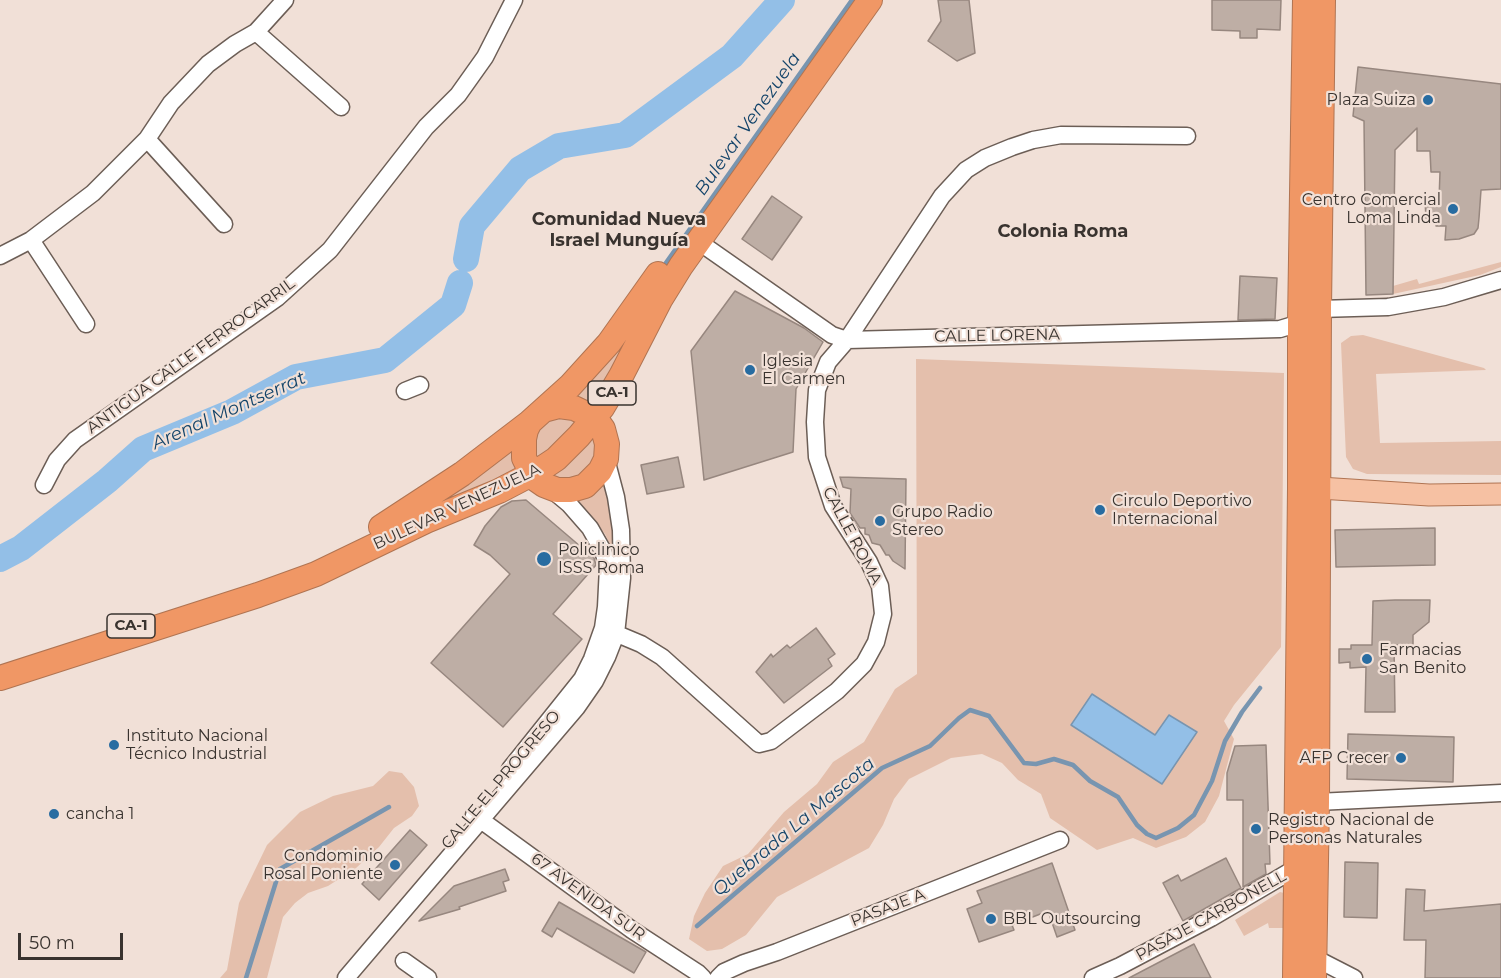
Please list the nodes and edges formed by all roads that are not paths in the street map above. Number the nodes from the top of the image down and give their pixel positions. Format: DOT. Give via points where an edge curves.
graph roads {
  1 [pos="285,0"];
  2 [pos="514,0"];
  3 [pos="854,0"];
  4 [pos="870,0"];
  5 [pos="1305,0"];
  6 [pos="1323,0"];
  7 [pos="256,32"];
  8 [pos="341,107"];
  9 [pos="1187,136"];
  10 [pos="147,139"];
  11 [pos="224,224"];
  12 [pos="31,240"];
  13 [pos="699,242"];
  14 [pos="0,256"];
  15 [pos="1501,280"];
  16 [pos="1319,309"];
  17 [pos="1300,323"];
  18 [pos="87,324"];
  19 [pos="847,340"];
  20 [pos="537,416"];
  21 [pos="595,418"];
  22 [pos="606,459"];
  23 [pos="541,481"];
  24 [pos="44,485"];
  25 [pos="1310,487"];
  26 [pos="1501,494"];
  27 [pos="610,631"];
  28 [pos="0,667"];
  29 [pos="0,678"];
  30 [pos="1501,793"];
  31 [pos="1317,802"];
  32 [pos="477,817"];
  33 [pos="1060,840"];
  34 [pos="1296,868"];
  35 [pos="404,961"];
  36 [pos="1314,968"];
  37 [pos="337,978"];
  38 [pos="346,978"];
  39 [pos="428,978"];
  40 [pos="703,978"];
  41 [pos="718,978"];
  42 [pos="1094,978"];
  43 [pos="1295,978"];
  44 [pos="1354,978"];
  1 -- 7 [label="street"];
  2 -- 24 [label="street, ANTIGUA CALLE FERROCARRIL" via="485,57 458,95 426,127 330,250 278,298 75,440 57,460"];
  3 -- 20 [label="highway, BULEVAR VENEZUELA / CA-1" via="628,319 591,363"];
  4 -- 13 [label="highway, BULEVAR VENEZUELA / CA-1"];
  5 -- 17 [label="highway"];
  6 -- 16 [label="highway"];
  7 -- 8 [label="street"];
  7 -- 10 [label="street" via="208,64 171,103"];
  9 -- 19 [label="street, CALLE ROMA" via="1061,135 1033,140 985,158 966,170 942,195"];
  10 -- 11 [label="street"];
  10 -- 12 [label="street" via="93,193"];
  12 -- 14 [label="street"];
  12 -- 18 [label="street"];
  13 -- 19 [label="street, CALLE LORENA" via="832,335"];
  13 -- 21 [label="highway, BULEVAR VENEZUELA / CA-1" via="660,300"];
  15 -- 16 [label="street" via="1444,297 1388,307"];
  16 -- 17 [label="street, CALLE LORENA"];
  16 -- 25 [label="highway"];
  17 -- 19 [label="street, CALLE LORENA" via="1280,329"];
  17 -- 25 [label="highway"];
  19 -- 27 [label="street, CALLE ROMA" via="828,362 817,390 815,422 817,457 833,506 880,586 883,614 876,642 864,664 837,691 771,741 759,744 662,657"];
  20 -- 21 [label="highway, CA-1" via="566,406"];
  20 -- 23 [label="highway" via="523,448 527,467"];
  20 -- 28 [label="highway, BULEVAR VENEZUELA / CA-1" via="409,510 302,568 260,585"];
  21 -- 22 [label="highway, CA-1" via="606,436"];
  21 -- 23 [label="highway, BULEVAR VENEZUELA / CA-1"];
  22 -- 23 [label="highway, CA-1" via="585,486 564,491"];
  22 -- 27 [label="street, CALLE EL PROGRESO" via="621,530 620,614"];
  23 -- 27 [label="street, CALLE EL PROGRESO" via="590,528 605,556"];
  23 -- 29 [label="highway, BULEVAR VENEZUELA / CA-1" via="499,491 426,521 316,574"];
  25 -- 26 [label="main road" via="1383,494"];
  25 -- 31 [label="highway"];
  25 -- 34 [label="highway"];
  27 -- 32 [label="street, CALLE EL PROGRESO" via="582,679"];
  30 -- 31 [label="street"];
  31 -- 36 [label="highway"];
  32 -- 37 [label="street, CALLE EL PROGRESO"];
  32 -- 38 [label="street, CALLE EL PROGRESO"];
  32 -- 40 [label="street, 67 AVENIDA SUR"];
  33 -- 41 [label="street, PASAJE A" via="744,963"];
  34 -- 42 [label="street, PASAJE CARBONELL" via="1211,918"];
  34 -- 43 [label="highway"];
  35 -- 39 [label="street"];
  36 -- 44 [label="street"];
}
